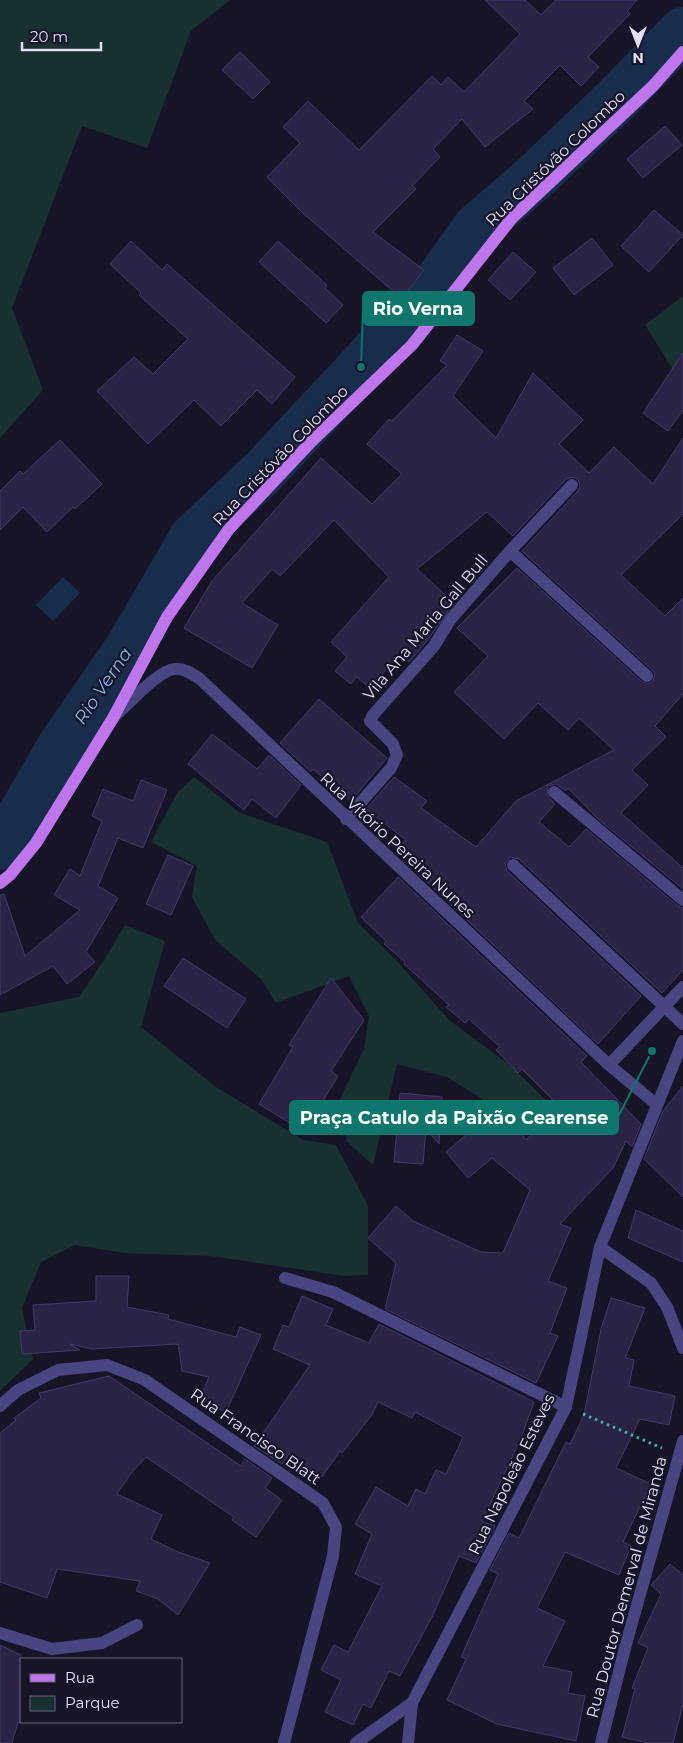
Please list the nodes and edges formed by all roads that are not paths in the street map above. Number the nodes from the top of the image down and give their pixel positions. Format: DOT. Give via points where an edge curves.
graph roads {
  1 [pos="683,52"];
  2 [pos="572,485"];
  3 [pos="510,551"];
  4 [pos="647,676"];
  5 [pos="113,718"];
  6 [pos="554,792"];
  7 [pos="346,819"];
  8 [pos="512,865"];
  9 [pos="0,882"];
  10 [pos="683,900"];
  11 [pos="683,987"];
  12 [pos="665,1006"];
  13 [pos="683,1024"];
  14 [pos="683,1040"];
  15 [pos="609,1065"];
  16 [pos="656,1104"];
  17 [pos="600,1246"];
  18 [pos="285,1278"];
  19 [pos="683,1348"];
  20 [pos="0,1406"];
  21 [pos="566,1406"];
  22 [pos="683,1441"];
  23 [pos="138,1625"];
  24 [pos="0,1633"];
  25 [pos="412,1703"];
  26 [pos="284,1743"];
  27 [pos="356,1743"];
  28 [pos="408,1743"];
  29 [pos="602,1743"];
  1 -- 5 [label="main road, Rua Cristóvão Colombo" via="653,86 512,218 412,344 229,528 167,618"];
  2 -- 3 [label="street, Vila Ana Maria Gall Bull"];
  3 -- 4 [label="street"];
  3 -- 7 [label="street, Vila Ana Maria Gall Bull" via="450,620 434,646 373,715 370,721 393,744 397,755 391,768"];
  5 -- 7 [label="street, Rua Vitório Pereira Nunes" via="162,673 176,668 188,672 200,679"];
  5 -- 9 [label="main road, Rua Cristóvão Colombo" via="36,843 10,875"];
  6 -- 10 [label="street"];
  7 -- 15 [label="street, Rua Vitório Pereira Nunes"];
  8 -- 12 [label="street"];
  11 -- 12 [label="street"];
  12 -- 13 [label="street"];
  12 -- 15 [label="street"];
  14 -- 16 [label="street, Rua Napoleão Esteves"];
  15 -- 16 [label="street, Rua Vitório Pereira Nunes"];
  16 -- 17 [label="street, Rua Napoleão Esteves"];
  17 -- 19 [label="street" via="651,1283 667,1307"];
  17 -- 21 [label="street, Rua Napoleão Esteves"];
  18 -- 21 [label="street" via="333,1292"];
  20 -- 26 [label="street, Rua Francisco Blatt" via="18,1390 58,1370 107,1365 145,1380 323,1503 336,1527 334,1556"];
  21 -- 25 [label="street, Rua Napoleão Esteves"];
  22 -- 29 [label="street, Rua Doutor Demerval de Miranda"];
  23 -- 24 [label="street" via="102,1643 52,1649"];
  25 -- 27 [label="street"];
  25 -- 28 [label="street, Rua Napoleão Esteves"];
}
